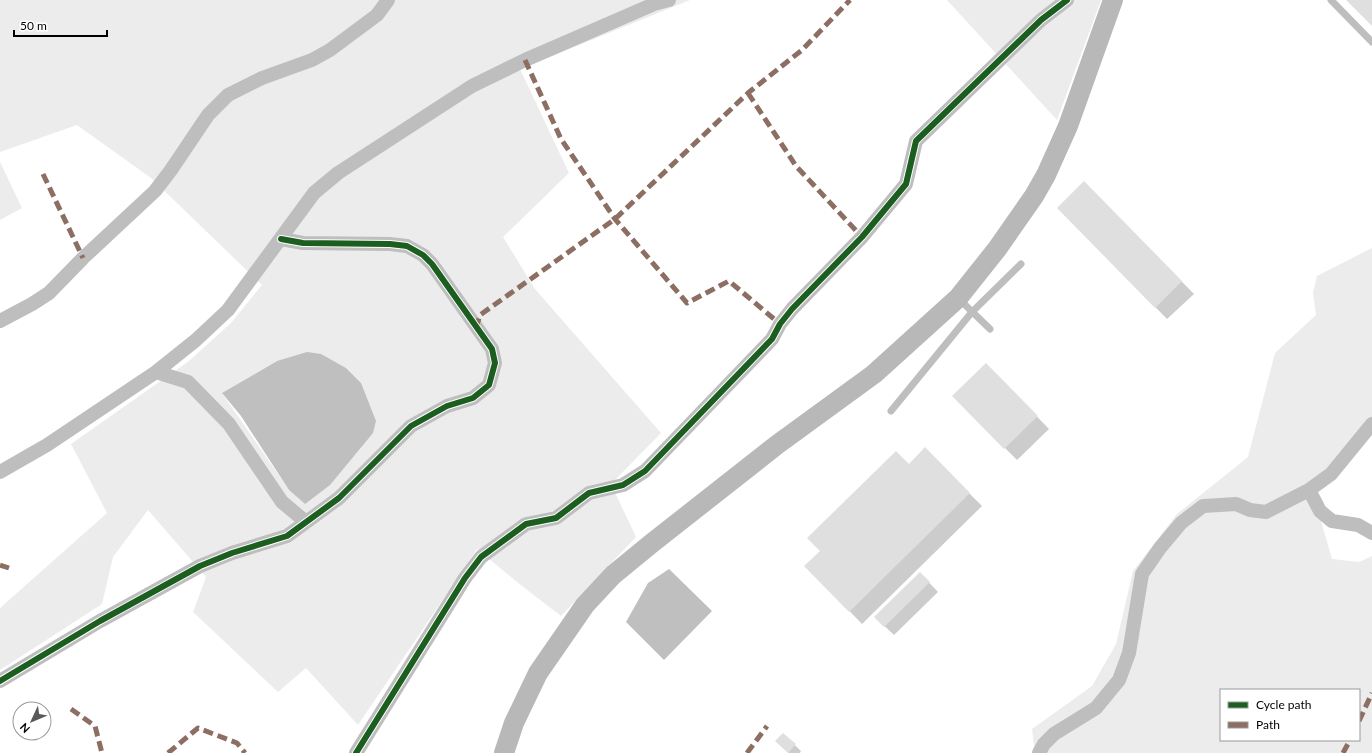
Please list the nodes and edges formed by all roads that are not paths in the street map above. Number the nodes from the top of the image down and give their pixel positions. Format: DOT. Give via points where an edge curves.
graph roads {
  1 [pos="388,0"];
  2 [pos="668,0"];
  3 [pos="1067,0"];
  4 [pos="1113,0"];
  5 [pos="1331,0"];
  6 [pos="1372,42"];
  7 [pos="281,239"];
  8 [pos="1021,264"];
  9 [pos="958,298"];
  10 [pos="972,312"];
  11 [pos="0,321"];
  12 [pos="990,329"];
  13 [pos="156,372"];
  14 [pos="891,411"];
  15 [pos="1372,424"];
  16 [pos="0,472"];
  17 [pos="1309,490"];
  18 [pos="306,522"];
  19 [pos="1372,533"];
  20 [pos="0,681"];
  21 [pos="356,753"];
  22 [pos="504,753"];
  23 [pos="1039,753"];
  1 -- 11 [label="street" via="377,15 330,50 228,95 208,115 155,191 49,293"];
  2 -- 7 [label="street" via="525,60 472,86 338,173 314,193"];
  3 -- 21 [label="street" via="1041,20 916,141 906,184 862,237 792,309 772,340 645,471 623,486 589,493 556,518 526,524 481,557 465,578"];
  4 -- 9 [label="street" via="1068,126 1046,175 997,249"];
  5 -- 6 [label="lane"];
  7 -- 13 [label="street" via="228,310"];
  7 -- 18 [label="street" via="303,243 407,246 423,255 492,349 496,363 489,385 473,398 447,406 412,426 339,498"];
  8 -- 10 [label="lane"];
  9 -- 10 [label="lane"];
  9 -- 22 [label="street" via="874,374 772,449 613,575 585,605 538,673 514,723"];
  10 -- 12 [label="lane"];
  10 -- 14 [label="lane"];
  13 -- 16 [label="street" via="47,445"];
  13 -- 18 [label="street" via="188,382 229,424 282,502"];
  15 -- 17 [label="street" via="1331,474"];
  17 -- 19 [label="street" via="1320,511 1332,521 1358,526"];
  17 -- 23 [label="street" via="1266,512 1250,510 1236,504 1203,506 1182,524 1160,548 1142,574 1129,653 1119,680 1096,708 1054,734"];
  18 -- 20 [label="street" via="288,536 200,566 100,621"];
}
